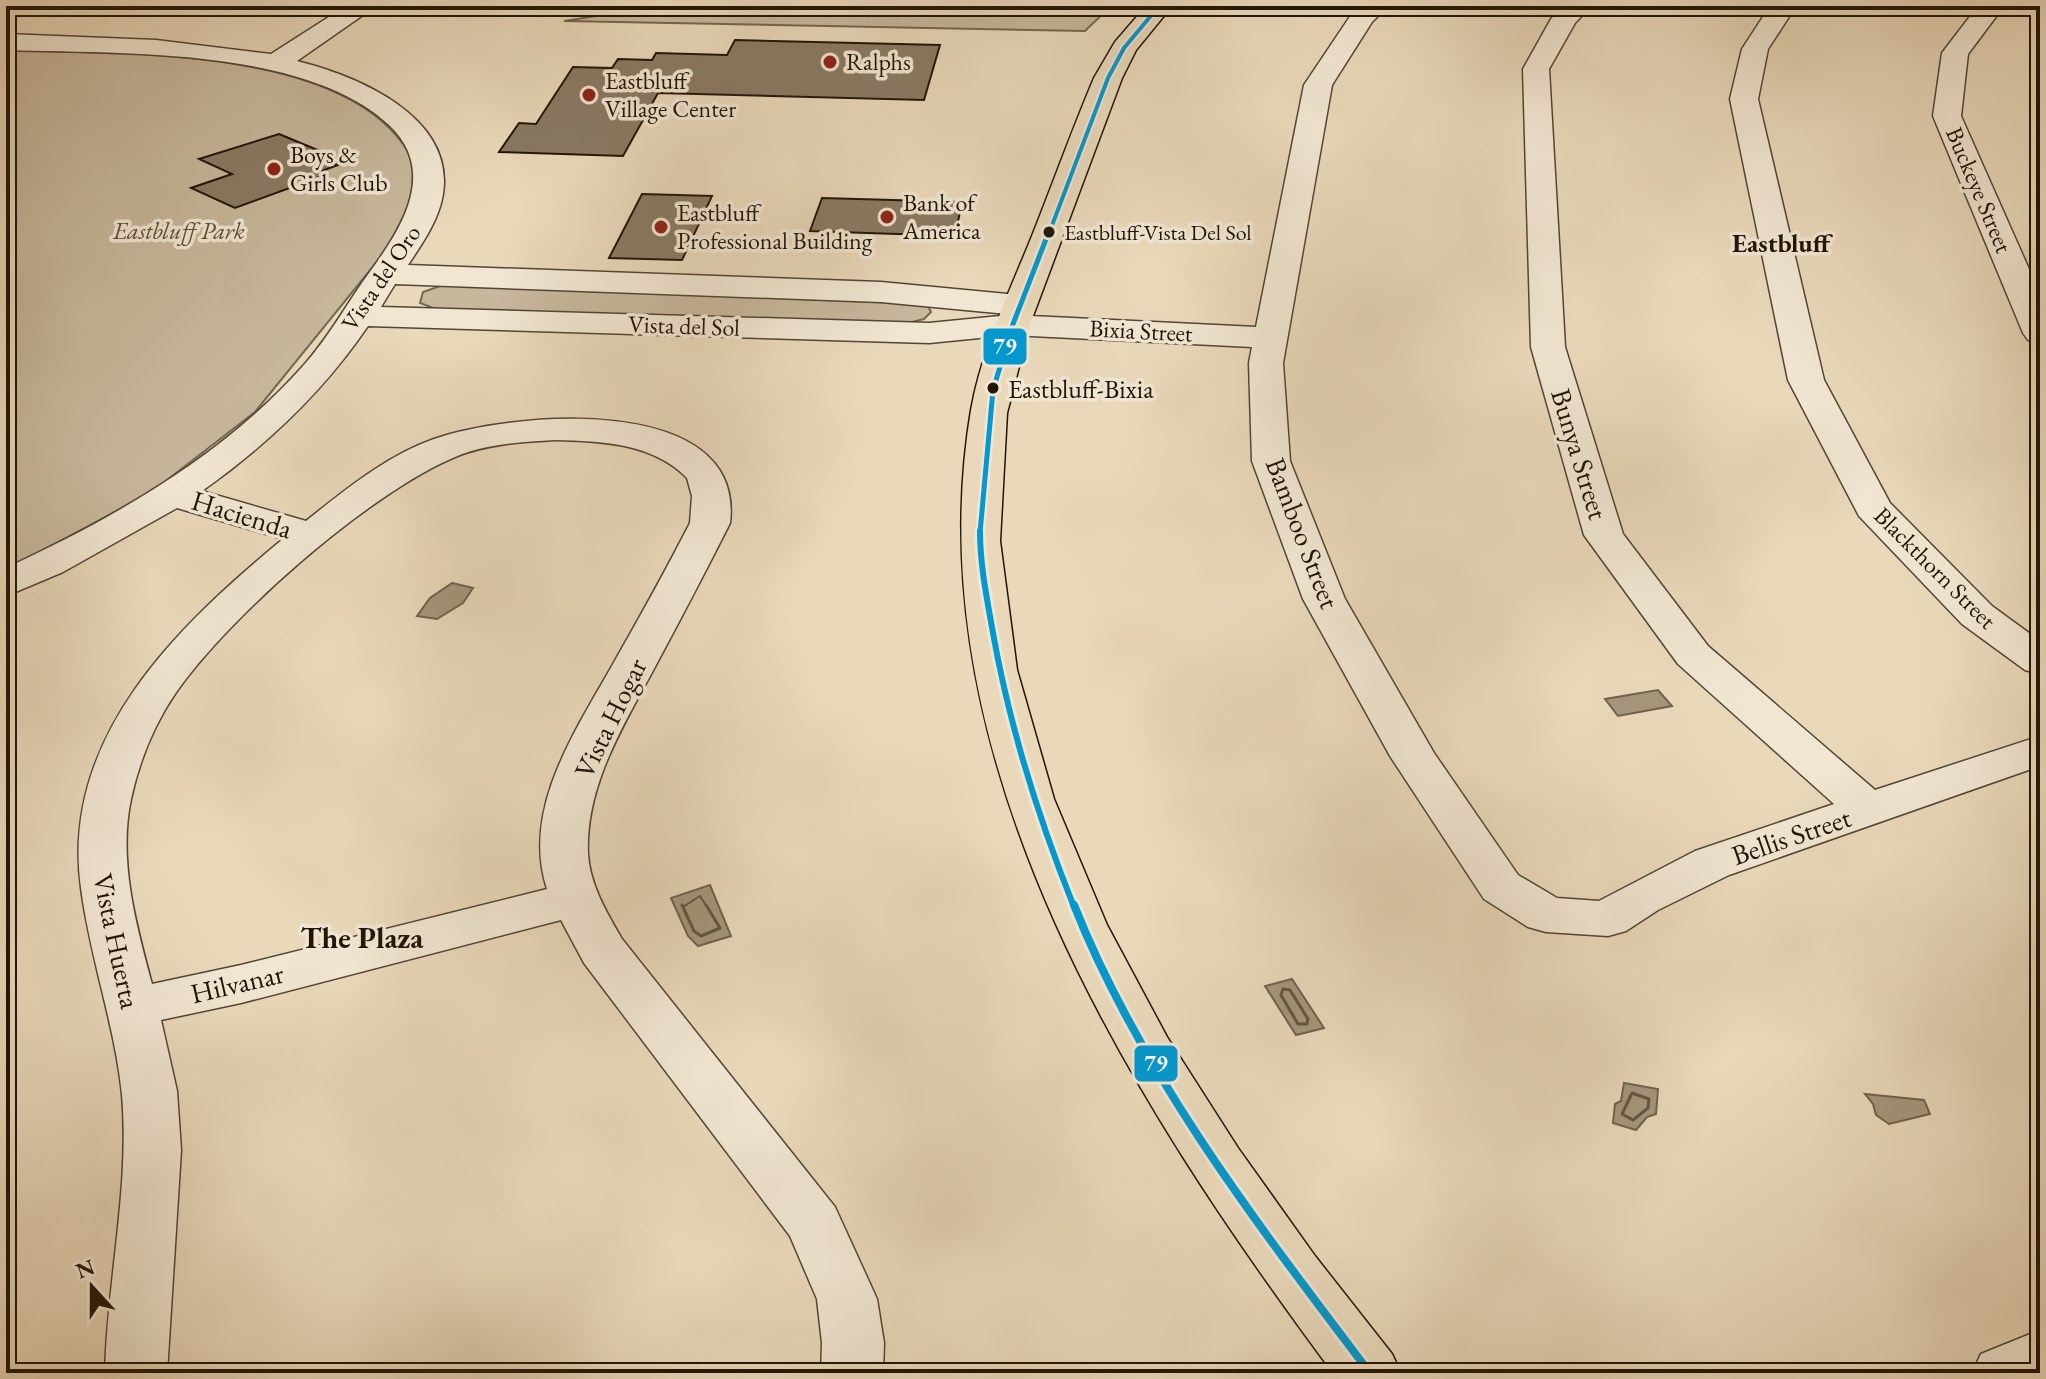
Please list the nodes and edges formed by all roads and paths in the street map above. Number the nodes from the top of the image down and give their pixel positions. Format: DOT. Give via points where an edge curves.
graph roads {
  1 [pos="363,6"];
  2 [pos="1159,6"];
  3 [pos="1375,6"];
  4 [pos="1578,6"];
  5 [pos="1783,6"];
  6 [pos="1991,6"];
  7 [pos="2021,6"];
  8 [pos="2040,9"];
  9 [pos="6,42"];
  10 [pos="273,65"];
  11 [pos="385,274"];
  12 [pos="1015,315"];
  13 [pos="356,316"];
  14 [pos="1273,330"];
  15 [pos="2040,333"];
  16 [pos="474,438"];
  17 [pos="172,494"];
  18 [pos="313,535"];
  19 [pos="6,584"];
  20 [pos="2040,661"];
  21 [pos="2040,750"];
  22 [pos="1868,809"];
  23 [pos="575,899"];
  24 [pos="1546,915"];
  25 [pos="131,1007"];
  26 [pos="2040,1357"];
  27 [pos="136,1373"];
  28 [pos="852,1373"];
  29 [pos="1370,1373"];
  30 [pos="2003,1373"];
  1 -- 10 [label="street"];
  2 -- 12 [label="main road" via="1124,48 1108,78"];
  3 -- 14 [label="street, Bamboo Street" via="1362,17 1318,85"];
  4 -- 22 [label="street, Bunya Street" via="1564,19 1536,69 1547,332 1604,535 1693,655"];
  5 -- 20 [label="street, Blackthorn Street" via="1755,49 1744,99 1806,380 1873,508 1977,615"];
  6 -- 15 [label="street, Buckeye Street" via="1955,53 1947,116"];
  7 -- 8 [label="street"];
  9 -- 10 [label="street, Vista del Oro" via="164,49"];
  10 -- 11 [label="street, Vista del Oro" via="325,78 376,102 412,131 423,148 429,167 426,208"];
  11 -- 12 [label="street, Vista del Sol" via="881,292"];
  11 -- 13 [label="street, Vista del Oro"];
  12 -- 13 [label="street, Vista del Sol" via="929,333"];
  12 -- 14 [label="street, Bixia Street"];
  12 -- 29 [label="main road" via="989,413 980,490 982,563 1013,742 1051,857 1118,1002 1221,1170"];
  13 -- 17 [label="street, Vista del Oro" via="317,372 280,411"];
  14 -- 24 [label="street, Bamboo Street" via="1266,363 1271,461 1324,599 1413,756 1501,887"];
  16 -- 18 [label="street, Vista Huerta" via="377,484"];
  16 -- 23 [label="street, Vista Hogar" via="568,430 633,435 683,455 712,486 710,523 581,770 564,855"];
  17 -- 18 [label="street, Hacienda"];
  17 -- 19 [label="street, Vista del Oro"];
  18 -- 25 [label="street, Vista Huerta" via="192,641 137,718 118,760 105,804 100,850 104,895"];
  21 -- 22 [label="street, Bellis Street"];
  22 -- 24 [label="street, Bellis Street" via="1712,863 1608,919"];
  23 -- 25 [label="street, Hilvanar"];
  23 -- 28 [label="street, Vista Hogar" via="602,950 814,1224 847,1299"];
  25 -- 27 [label="street, Vista Huerta" via="148,1084 152,1146"];
  26 -- 30 [label="street"];
}
